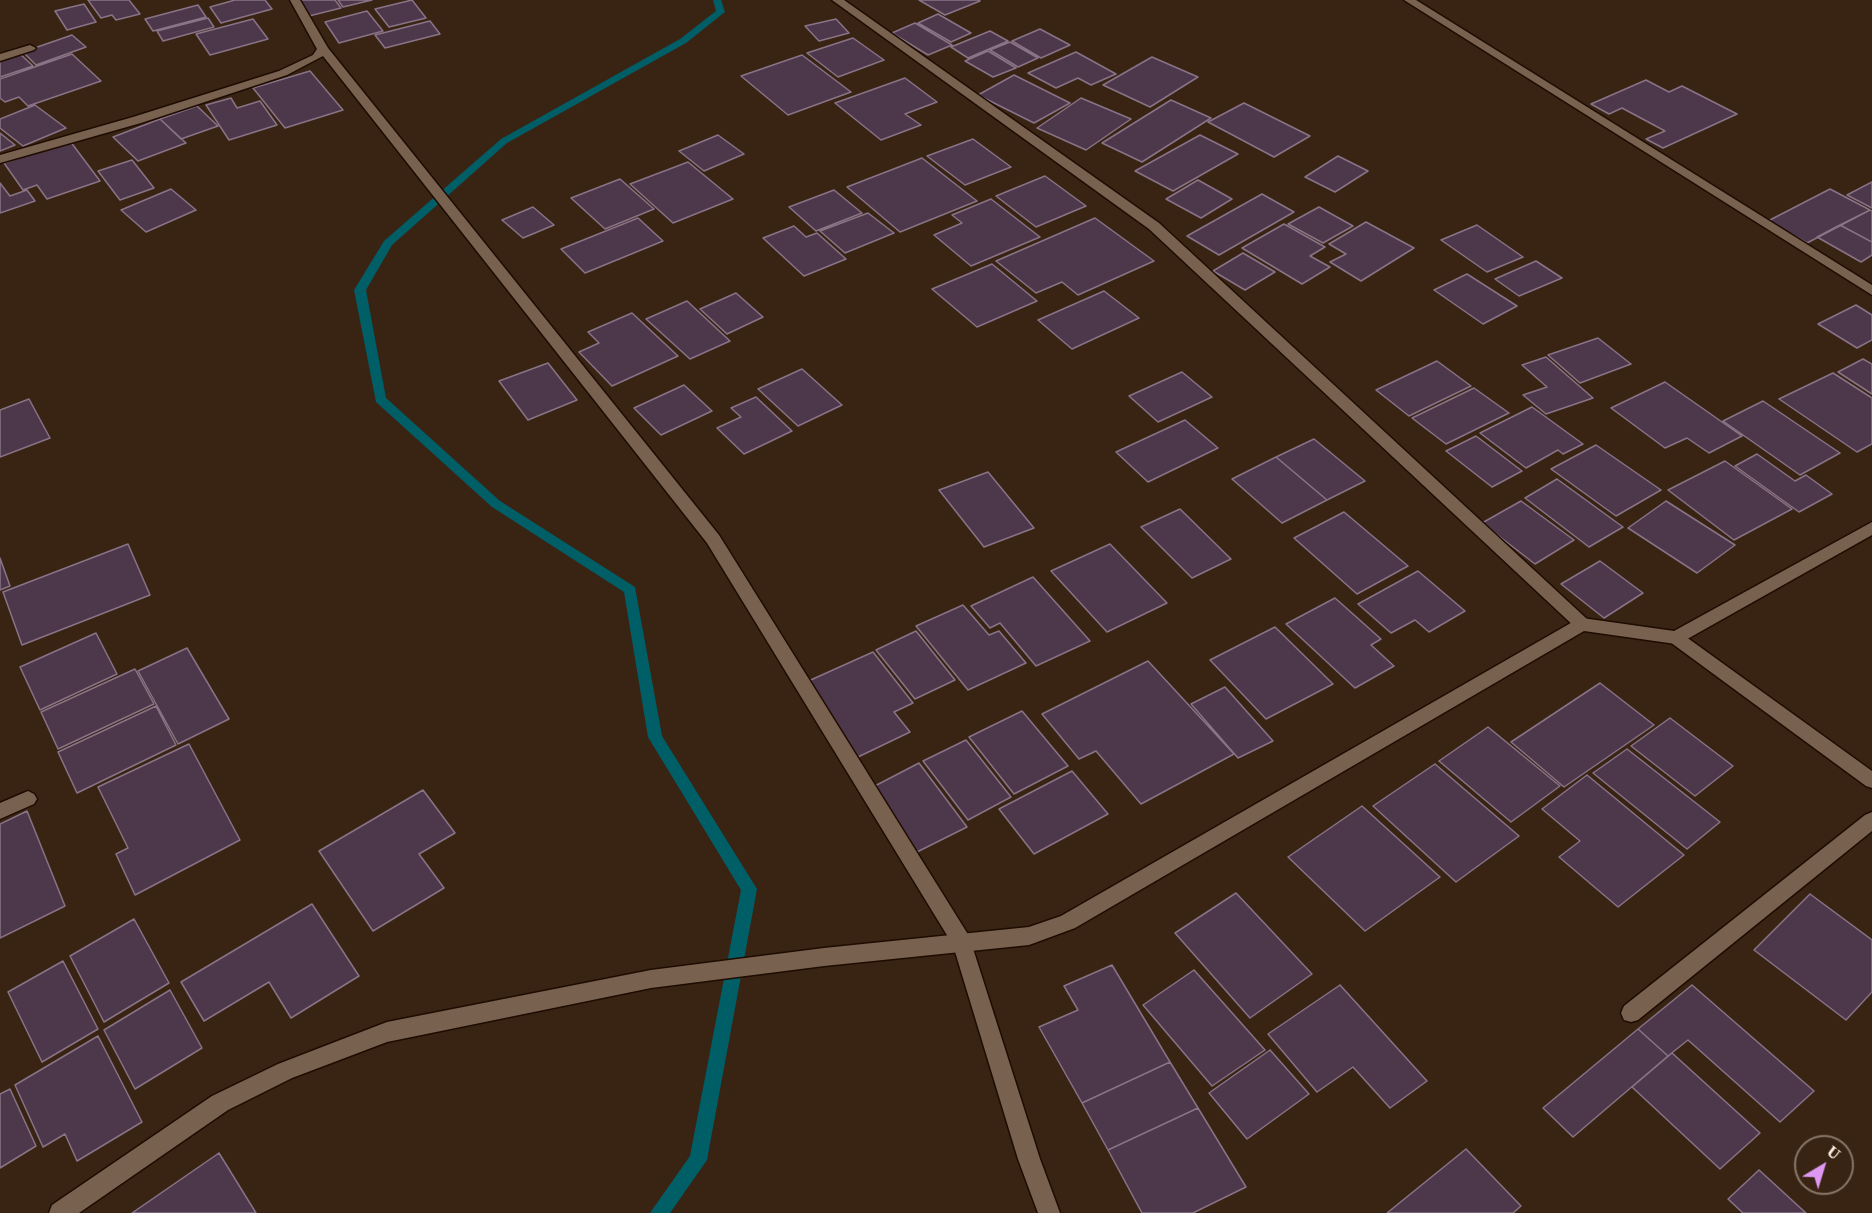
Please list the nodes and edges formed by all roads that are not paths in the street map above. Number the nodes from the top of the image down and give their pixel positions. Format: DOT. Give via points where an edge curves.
graph roads {
  1 [pos="295,0"];
  2 [pos="837,0"];
  3 [pos="1409,0"];
  4 [pos="30,48"];
  5 [pos="323,49"];
  6 [pos="0,58"];
  7 [pos="0,159"];
  8 [pos="1872,291"];
  9 [pos="1872,528"];
  10 [pos="1582,624"];
  11 [pos="1676,638"];
  12 [pos="1872,781"];
  13 [pos="28,799"];
  14 [pos="0,812"];
  15 [pos="1872,820"];
  16 [pos="962,942"];
  17 [pos="1631,1013"];
  18 [pos="60,1213"];
  19 [pos="1049,1213"];
  1 -- 5 [label="street"];
  2 -- 10 [label="street" via="1154,226"];
  3 -- 8 [label="street"];
  4 -- 6 [label="street"];
  5 -- 7 [label="street" via="311,60 283,73"];
  5 -- 16 [label="street" via="713,539"];
  9 -- 11 [label="street"];
  10 -- 11 [label="street"];
  10 -- 16 [label="street" via="1068,922 1029,936"];
  11 -- 12 [label="street"];
  13 -- 14 [label="street"];
  15 -- 17 [label="street"];
  16 -- 18 [label="street" via="651,979 387,1032 285,1071 220,1103"];
  16 -- 19 [label="street"];
}
